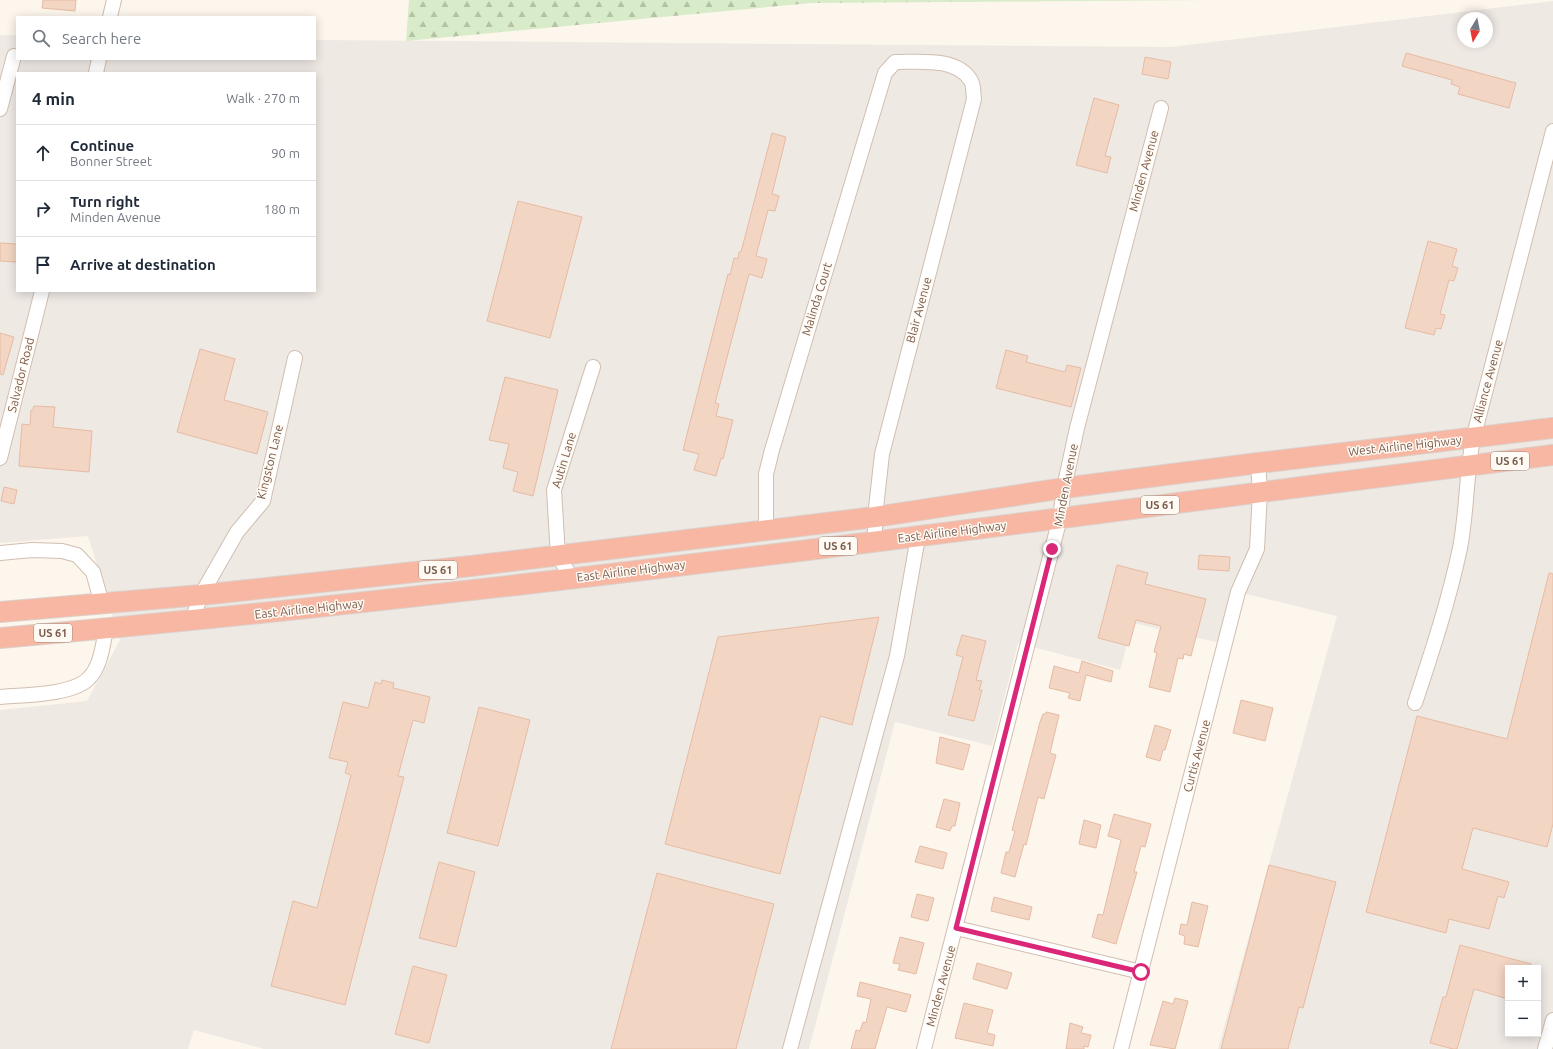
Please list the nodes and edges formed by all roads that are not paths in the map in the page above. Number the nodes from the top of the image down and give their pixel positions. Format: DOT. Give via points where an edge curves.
graph roads {
  1 [pos="114,0"];
  2 [pos="110,16"];
  3 [pos="14,56"];
  4 [pos="100,60"];
  5 [pos="887,70"];
  6 [pos="96,72"];
  7 [pos="1161,108"];
  8 [pos="0,109"];
  9 [pos="1553,131"];
  10 [pos="42,292"];
  11 [pos="295,358"];
  12 [pos="593,367"];
  13 [pos="1553,428"];
  14 [pos="1473,439"];
  15 [pos="1553,455"];
  16 [pos="0,458"];
  17 [pos="1258,463"];
  18 [pos="1468,466"];
  19 [pos="1064,488"];
  20 [pos="1260,492"];
  21 [pos="874,517"];
  22 [pos="1060,518"];
  23 [pos="766,531"];
  24 [pos="918,537"];
  25 [pos="875,542"];
  26 [pos="0,553"];
  27 [pos="558,556"];
  28 [pos="572,578"];
  29 [pos="201,595"];
  30 [pos="102,604"];
  31 [pos="0,612"];
  32 [pos="192,620"];
  33 [pos="106,629"];
  34 [pos="0,638"];
  35 [pos="0,697"];
  36 [pos="1415,703"];
  37 [pos="956,928"];
  38 [pos="1141,972"];
  39 [pos="1553,1020"];
  40 [pos="790,1049"];
  41 [pos="924,1049"];
  42 [pos="1121,1049"];
  43 [pos="1545,1049"];
  1 -- 2 [label="street"];
  3 -- 8 [label="street"];
  4 -- 6 [label="street"];
  5 -- 21 [label="street, Blair Avenue" via="895,62 938,62 958,68 971,81 974,99 882,454"];
  5 -- 23 [label="street, Malinda Court" via="772,450 766,474"];
  7 -- 19 [label="street, Minden Avenue" via="1077,428"];
  9 -- 14 [label="street, Alliance Avenue"];
  10 -- 16 [label="street, Salvador Road"];
  11 -- 29 [label="street, Kingston Lane" via="263,500 237,532"];
  12 -- 27 [label="street, Autin Lane" via="554,490"];
  13 -- 14 [label="highway, West Airline Highway / US 61"];
  14 -- 17 [label="highway, West Airline Highway / US 61"];
  14 -- 18 [label="street, Alliance Avenue"];
  15 -- 18 [label="highway, US 61"];
  17 -- 19 [label="highway, East Airline Highway / US 61"];
  17 -- 20 [label="street, Curtis Avenue"];
  18 -- 20 [label="highway, US 61"];
  18 -- 36 [label="street, Alliance Avenue" via="1460,547 1436,640"];
  19 -- 21 [label="highway, East Airline Highway / US 61"];
  19 -- 22 [label="street, Minden Avenue"];
  20 -- 22 [label="highway, East Airline Highway / US 61"];
  20 -- 38 [label="street, Curtis Avenue" via="1257,549 1238,592"];
  21 -- 23 [label="highway, East Airline Highway / US 61"];
  21 -- 25 [label="street, Blair Avenue"];
  22 -- 24 [label="highway, East Airline Highway / US 61"];
  22 -- 37 [label="street, Minden Avenue"];
  23 -- 27 [label="highway, East Airline Highway / US 61"];
  24 -- 25 [label="highway, East Airline Highway / US 61"];
  24 -- 40 [label="street" via="897,656"];
  25 -- 28 [label="highway, East Airline Highway / US 61"];
  26 -- 30 [label="street" via="32,550 62,551 77,555 92,572"];
  27 -- 28 [label="street"];
  27 -- 29 [label="highway, East Airline Highway / US 61"];
  28 -- 32 [label="highway, East Airline Highway / US 61" via="450,594"];
  29 -- 30 [label="highway, East Airline Highway / US 61"];
  29 -- 32 [label="street, Kingston Lane"];
  30 -- 31 [label="highway, East Airline Highway / US 61"];
  32 -- 33 [label="highway, East Airline Highway / US 61"];
  33 -- 34 [label="highway, East Airline Highway / US 61"];
  33 -- 35 [label="street" via="102,652 90,678 83,683 75,688"];
  37 -- 38 [label="street"];
  37 -- 41 [label="street, Minden Avenue"];
  38 -- 42 [label="street, Curtis Avenue"];
  39 -- 43 [label="street"];
}
